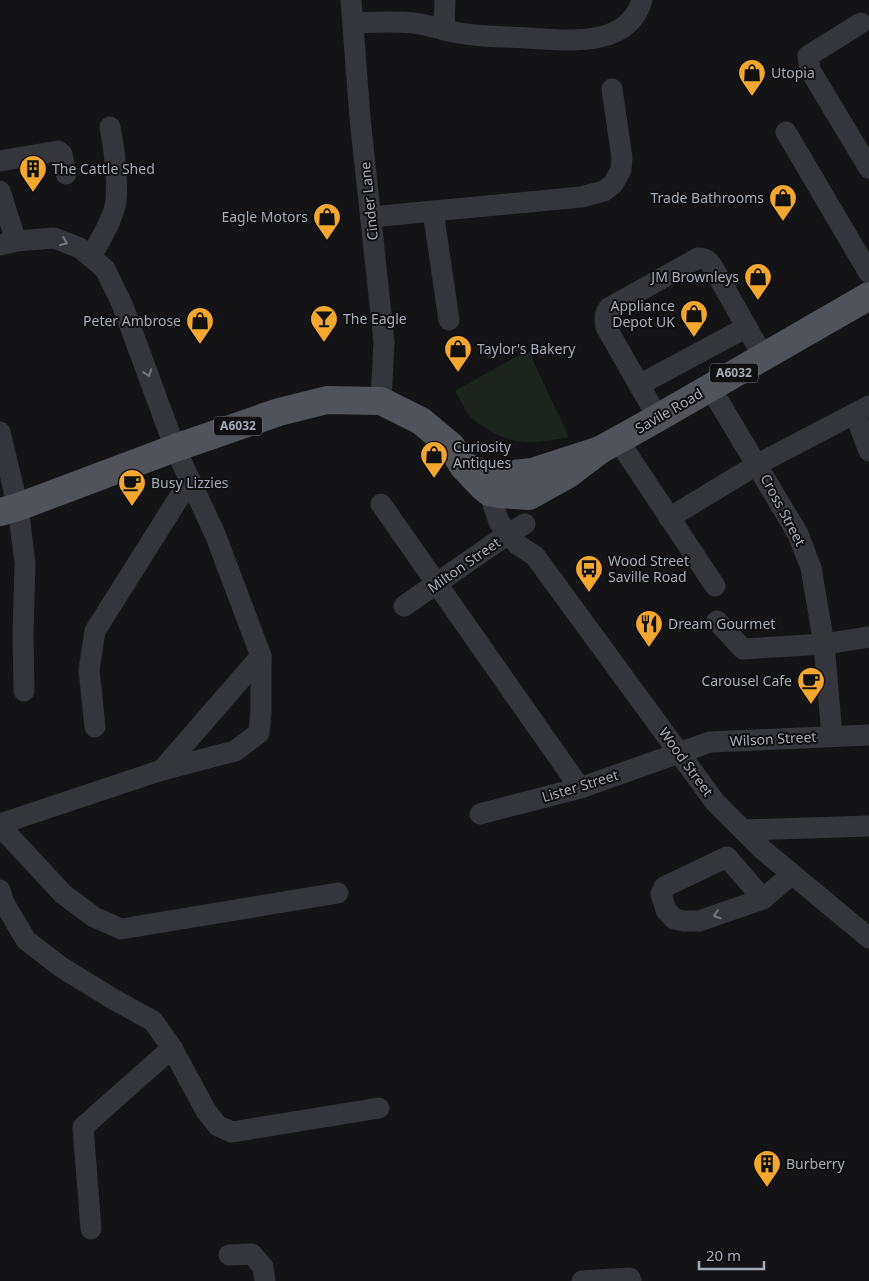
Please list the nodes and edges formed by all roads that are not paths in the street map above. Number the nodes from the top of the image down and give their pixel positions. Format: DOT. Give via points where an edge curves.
graph roads {
  1 [pos="351,0"];
  2 [pos="445,0"];
  3 [pos="642,0"];
  4 [pos="353,23"];
  5 [pos="861,23"];
  6 [pos="444,30"];
  7 [pos="612,89"];
  8 [pos="110,127"];
  9 [pos="786,132"];
  10 [pos="0,161"];
  11 [pos="869,168"];
  12 [pos="66,174"];
  13 [pos="0,192"];
  14 [pos="433,211"];
  15 [pos="371,217"];
  16 [pos="8,243"];
  17 [pos="91,257"];
  18 [pos="869,273"];
  19 [pos="869,296"];
  20 [pos="449,320"];
  21 [pos="747,327"];
  22 [pos="763,356"];
  23 [pos="639,385"];
  24 [pos="710,387"];
  25 [pos="381,401"];
  26 [pos="862,410"];
  27 [pos="658,418"];
  28 [pos="0,434"];
  29 [pos="609,445"];
  30 [pos="175,448"];
  31 [pos="869,451"];
  32 [pos="758,464"];
  33 [pos="190,480"];
  34 [pos="500,484"];
  35 [pos="381,504"];
  36 [pos="9,509"];
  37 [pos="669,518"];
  38 [pos="517,529"];
  39 [pos="437,584"];
  40 [pos="715,586"];
  41 [pos="404,606"];
  42 [pos="718,621"];
  43 [pos="869,637"];
  44 [pos="824,644"];
  45 [pos="260,656"];
  46 [pos="24,691"];
  47 [pos="95,727"];
  48 [pos="869,735"];
  49 [pos="832,736"];
  50 [pos="679,754"];
  51 [pos="162,770"];
  52 [pos="580,788"];
  53 [pos="480,814"];
  54 [pos="869,826"];
  55 [pos="743,830"];
  56 [pos="2,834"];
  57 [pos="792,874"];
  58 [pos="0,890"];
  59 [pos="338,893"];
  60 [pos="763,899"];
  61 [pos="869,938"];
  62 [pos="172,1048"];
  63 [pos="379,1108"];
  64 [pos="91,1229"];
  65 [pos="229,1255"];
  66 [pos="265,1281"];
  67 [pos="582,1281"];
  68 [pos="631,1281"];
  1 -- 4 [label="street, Cinder Lane"];
  2 -- 6 [label="street"];
  3 -- 6 [label="street" via="638,13 615,32 577,41"];
  4 -- 6 [label="street" via="398,22"];
  4 -- 15 [label="street, Cinder Lane"];
  5 -- 11 [label="street" via="808,56 810,70"];
  7 -- 14 [label="street" via="622,164 610,187 581,198"];
  8 -- 17 [label="street" via="114,144 116,202"];
  9 -- 18 [label="street"];
  10 -- 12 [label="street" via="58,151 62,154"];
  13 -- 16 [label="street"];
  14 -- 15 [label="street"];
  14 -- 20 [label="street"];
  15 -- 25 [label="street, Cinder Lane" via="384,342"];
  16 -- 17 [label="street, one-way" via="54,238 80,248"];
  17 -- 30 [label="street, one-way" via="105,269 122,304"];
  19 -- 22 [label="main road, Savile Road / A6032"];
  21 -- 22 [label="street"];
  21 -- 23 [label="street"];
  21 -- 23 [label="street" via="710,262 698,258 606,312 606,327"];
  22 -- 24 [label="main road, Savile Road / A6032"];
  23 -- 27 [label="street"];
  24 -- 27 [label="main road, Savile Road / A6032"];
  24 -- 32 [label="street, Cross Street"];
  25 -- 30 [label="main road, A6032" via="328,400 280,412"];
  25 -- 34 [label="main road, Savile Road / A6032" via="421,421 451,446 463,466"];
  26 -- 31 [label="street"];
  26 -- 32 [label="street"];
  27 -- 29 [label="main road, Savile Road / A6032"];
  28 -- 36 [label="street"];
  29 -- 34 [label="main road, Savile Road / A6032" via="568,475 529,496"];
  29 -- 37 [label="street"];
  30 -- 33 [label="street"];
  30 -- 36 [label="main road, A6032"];
  32 -- 37 [label="street"];
  32 -- 44 [label="street, Cross Street" via="798,534 811,568"];
  33 -- 45 [label="street" via="215,534"];
  33 -- 47 [label="street" via="95,631 90,670"];
  34 -- 38 [label="street, Wood Street" via="514,503"];
  35 -- 39 [label="street"];
  36 -- 46 [label="street" via="25,563"];
  37 -- 40 [label="street"];
  38 -- 39 [label="street, Milton Street"];
  38 -- 50 [label="street, Wood Street" via="518,546 535,556"];
  39 -- 41 [label="street, Milton Street"];
  39 -- 52 [label="street"];
  42 -- 44 [label="street" via="743,648"];
  43 -- 44 [label="street"];
  44 -- 49 [label="street, Cross Street"];
  45 -- 51 [label="street"];
  45 -- 51 [label="street" via="259,733 235,750"];
  48 -- 49 [label="street, Wilson Street"];
  49 -- 50 [label="street, Wilson Street" via="710,742"];
  50 -- 52 [label="street, Lister Street"];
  50 -- 55 [label="street, Wood Street" via="715,802"];
  51 -- 56 [label="street"];
  52 -- 53 [label="street, Lister Street"];
  54 -- 55 [label="street"];
  55 -- 57 [label="street, Wood Street"];
  56 -- 59 [label="street" via="63,894 94,917 121,929"];
  57 -- 60 [label="street"];
  57 -- 61 [label="street, Wood Street"];
  58 -- 62 [label="street" via="26,940 61,967 153,1021"];
  62 -- 63 [label="street" via="206,1111 218,1126 232,1132"];
  62 -- 64 [label="street" via="83,1127"];
  65 -- 66 [label="street" via="252,1254 263,1267"];
  67 -- 68 [label="street" via="630,1278"];
}
